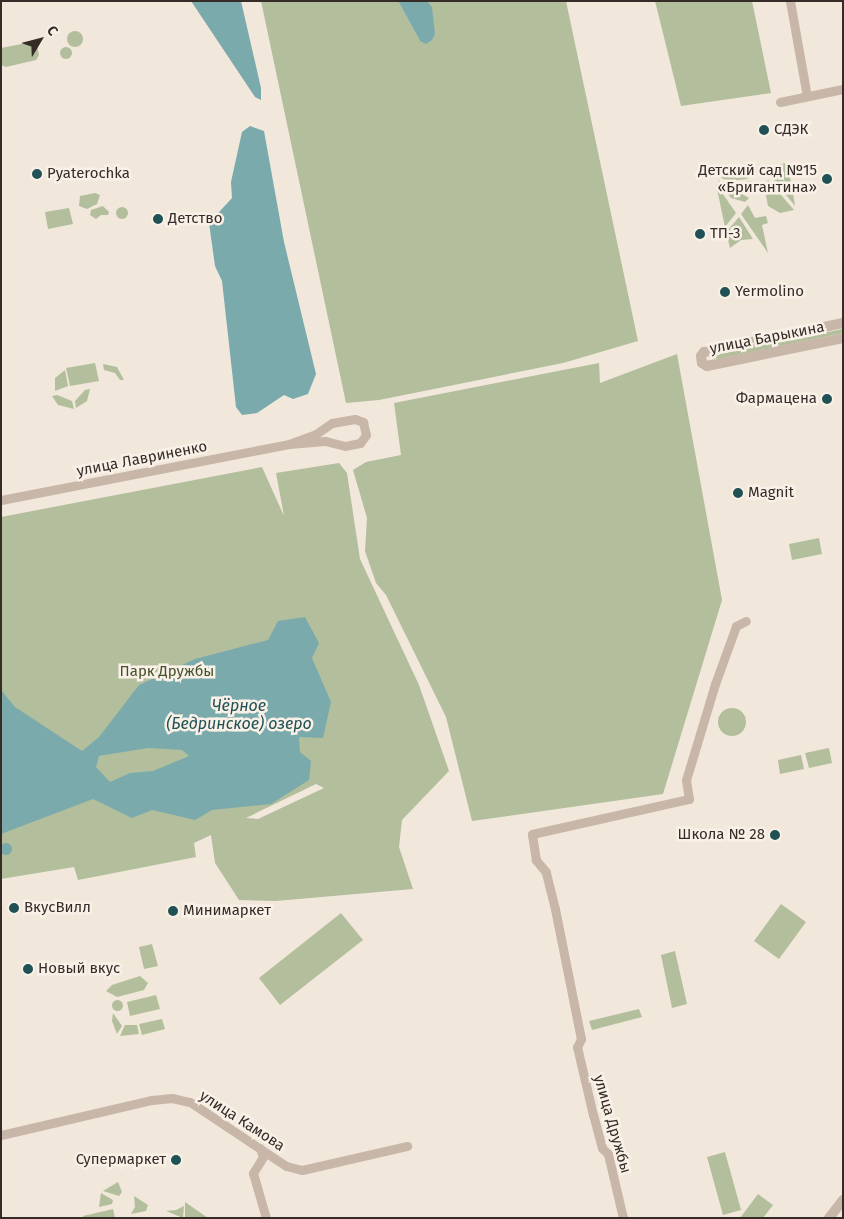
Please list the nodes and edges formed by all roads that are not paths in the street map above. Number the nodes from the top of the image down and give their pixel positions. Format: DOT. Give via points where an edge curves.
graph roads {
  1 [pos="790,1"];
  2 [pos="843,89"];
  3 [pos="807,96"];
  4 [pos="780,102"];
  5 [pos="843,324"];
  6 [pos="843,338"];
  7 [pos="288,444"];
  8 [pos="1,500"];
  9 [pos="746,621"];
  10 [pos="1,1134"];
  11 [pos="407,1146"];
  12 [pos="259,1148"];
  13 [pos="843,1200"];
  14 [pos="266,1218"];
  15 [pos="623,1218"];
  16 [pos="829,1218"];
  1 -- 3 [label="street"];
  2 -- 3 [label="street"];
  3 -- 4 [label="street"];
  5 -- 6 [label="street, улица Барыкина" via="704,352 702,363 707,366"];
  7 -- 7 [label="street" via="325,441 345,446 360,443 366,435 363,422 355,418 332,423 316,434"];
  7 -- 8 [label="street, улица Лавриненко"];
  9 -- 15 [label="street, улица Дружбы" via="736,626 715,684 686,780 689,799 532,834 536,860 546,872 581,1039 577,1047 591,1107 602,1148 608,1154"];
  10 -- 12 [label="street, улица Камова" via="172,1098 190,1102"];
  11 -- 12 [label="street, улица Камова" via="302,1170 286,1166"];
  12 -- 14 [label="street" via="263,1157 254,1172"];
  13 -- 16 [label="street"];
}
